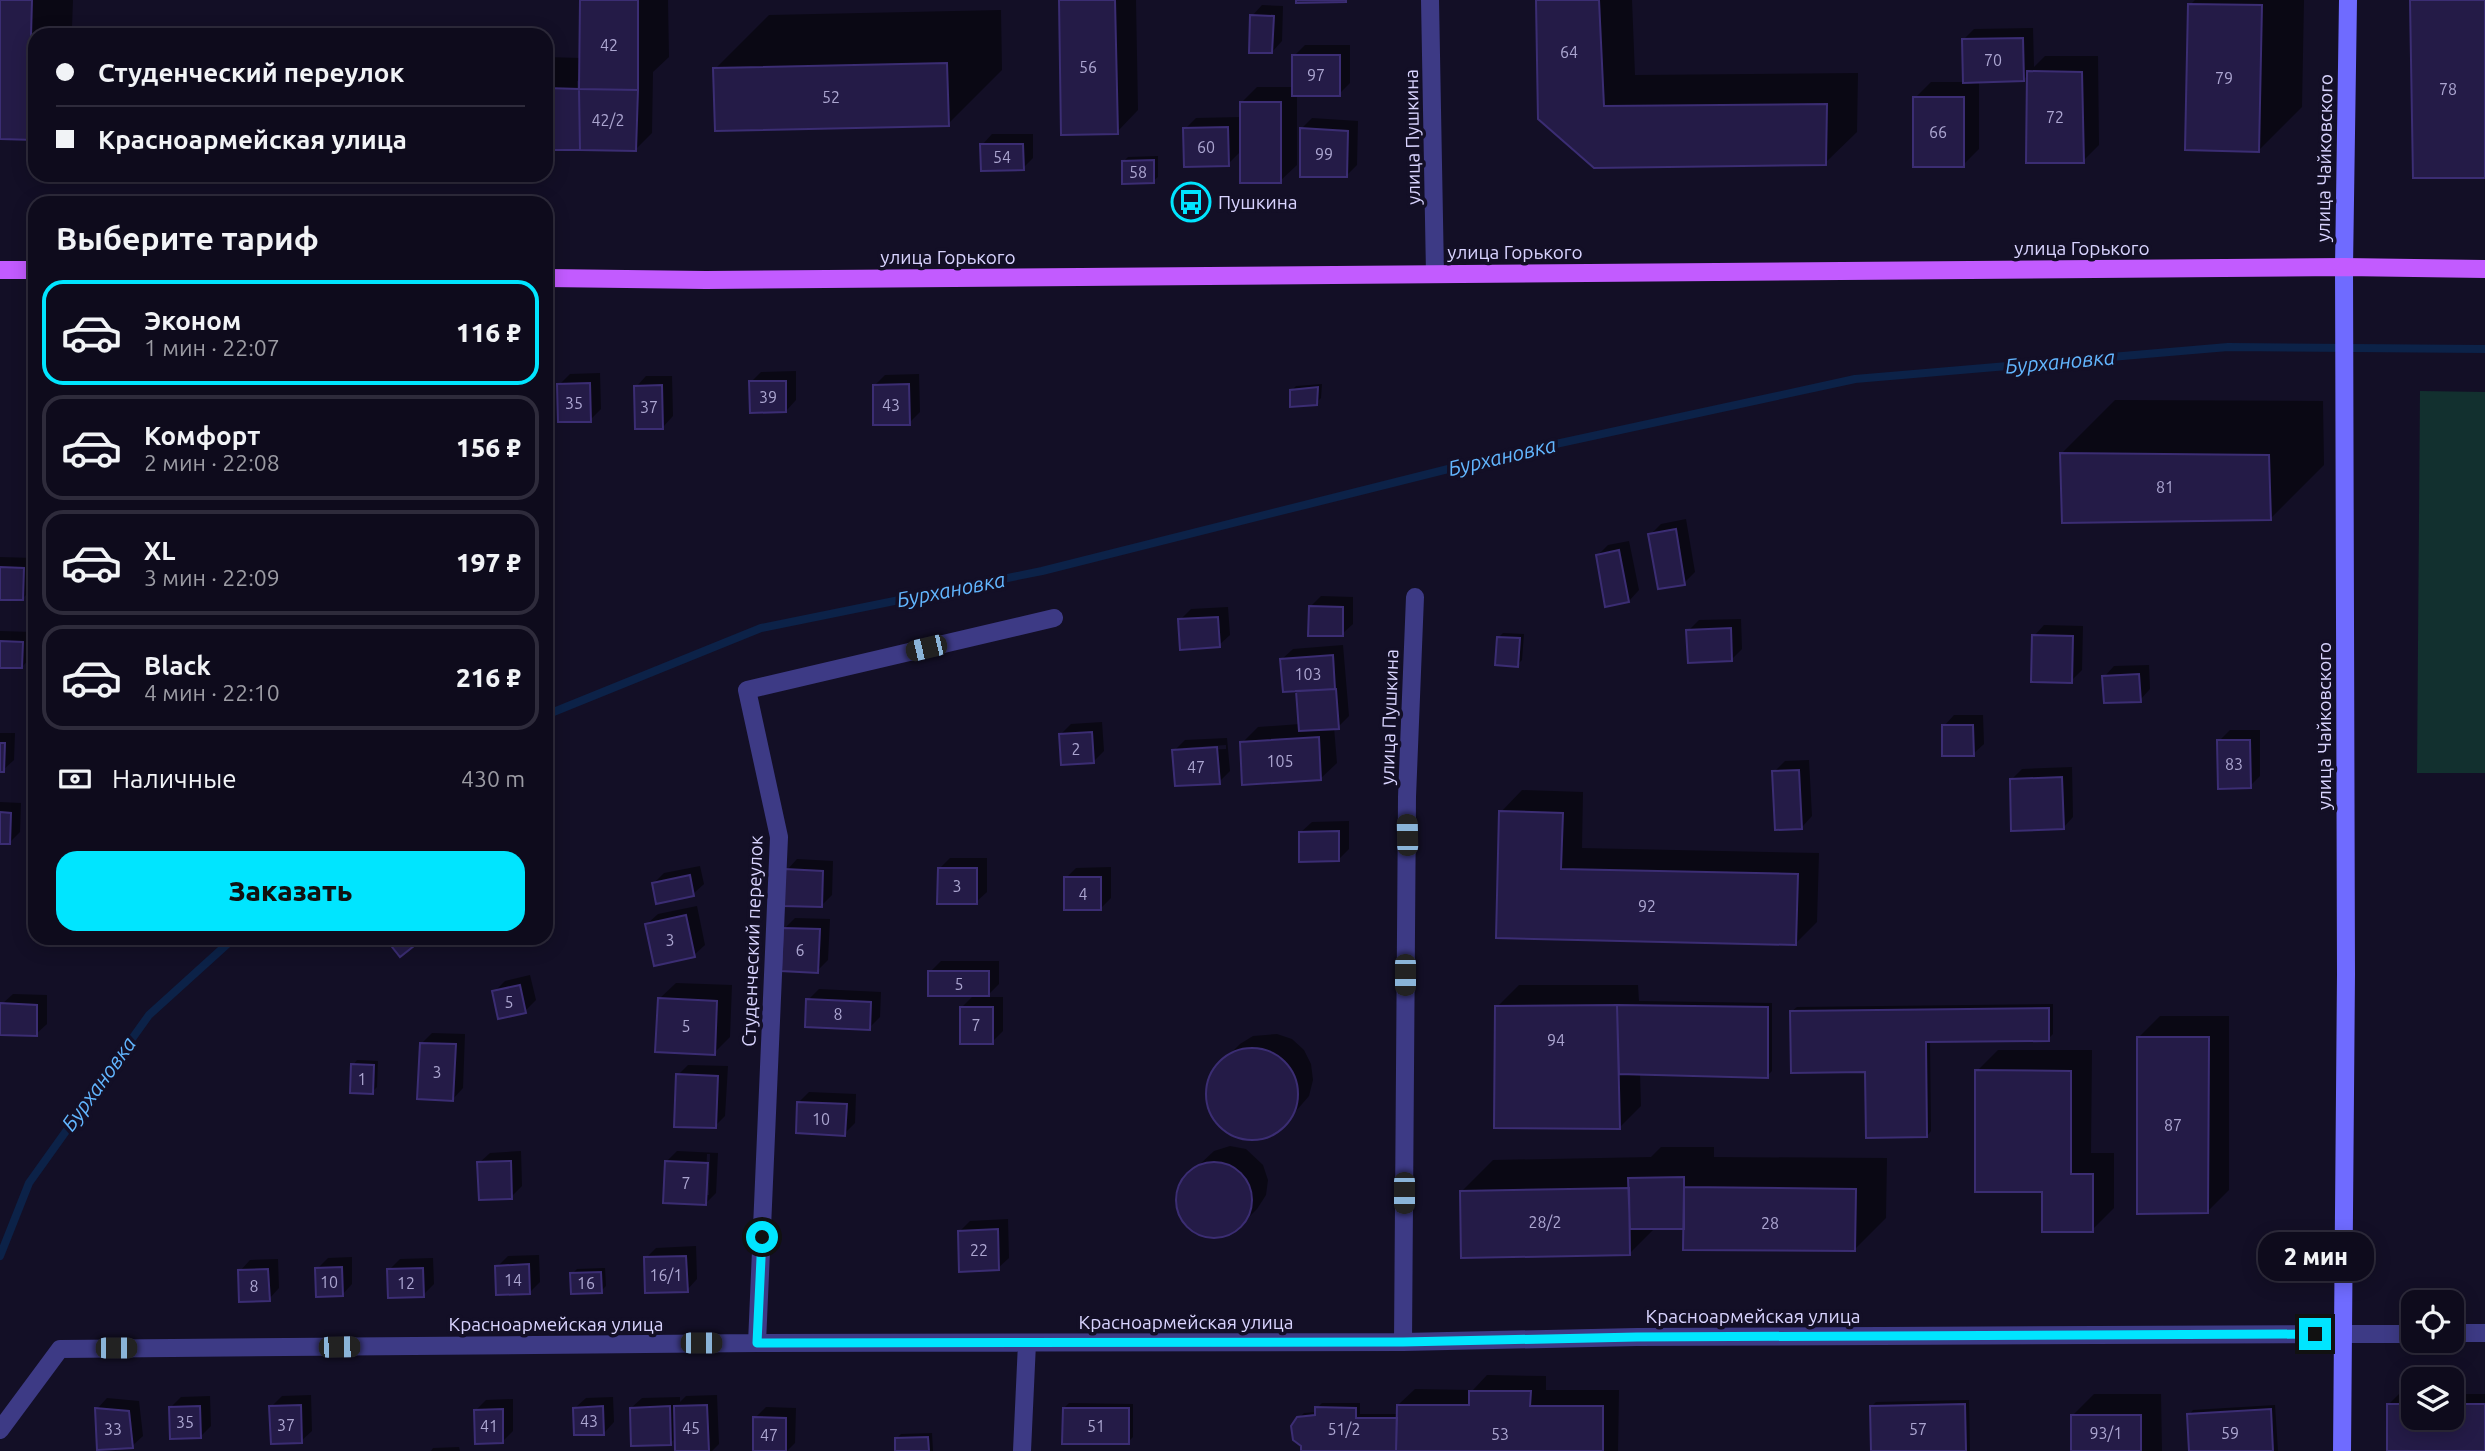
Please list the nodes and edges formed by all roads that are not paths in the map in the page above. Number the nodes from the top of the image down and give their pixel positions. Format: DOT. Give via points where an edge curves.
graph roads {
  1 [pos="1430,0"];
  2 [pos="2348,0"];
  3 [pos="2344,267"];
  4 [pos="2485,269"];
  5 [pos="0,270"];
  6 [pos="28,270"];
  7 [pos="1435,274"];
  8 [pos="553,278"];
  9 [pos="1415,597"];
  10 [pos="1054,618"];
  11 [pos="2464,1333"];
  12 [pos="2485,1333"];
  13 [pos="2342,1334"];
  14 [pos="2401,1334"];
  15 [pos="1403,1342"];
  16 [pos="757,1343"];
  17 [pos="1027,1343"];
  18 [pos="0,1430"];
  19 [pos="1022,1451"];
  20 [pos="2342,1451"];
  1 -- 7 [label="street, улица Пушкина"];
  2 -- 3 [label="main road, улица Чайковского"];
  3 -- 4 [label="main road, улица Горького"];
  3 -- 7 [label="main road, улица Горького"];
  3 -- 13 [label="main road, улица Чайковского"];
  5 -- 6 [label="main road"];
  7 -- 8 [label="main road, улица Горького"];
  9 -- 15 [label="street, улица Пушкина" via="1406,797"];
  10 -- 16 [label="street, Студенческий переулок" via="747,690 779,837"];
  11 -- 12 [label="street"];
  13 -- 14 [label="street, Красноармейская улица"];
  13 -- 15 [label="street, Красноармейская улица"];
  13 -- 20 [label="main road, улица Чайковского"];
  15 -- 17 [label="street, Красноармейская улица"];
  16 -- 17 [label="street, Красноармейская улица"];
  16 -- 18 [label="street, Красноармейская улица" via="60,1349"];
  17 -- 19 [label="street"];
}
